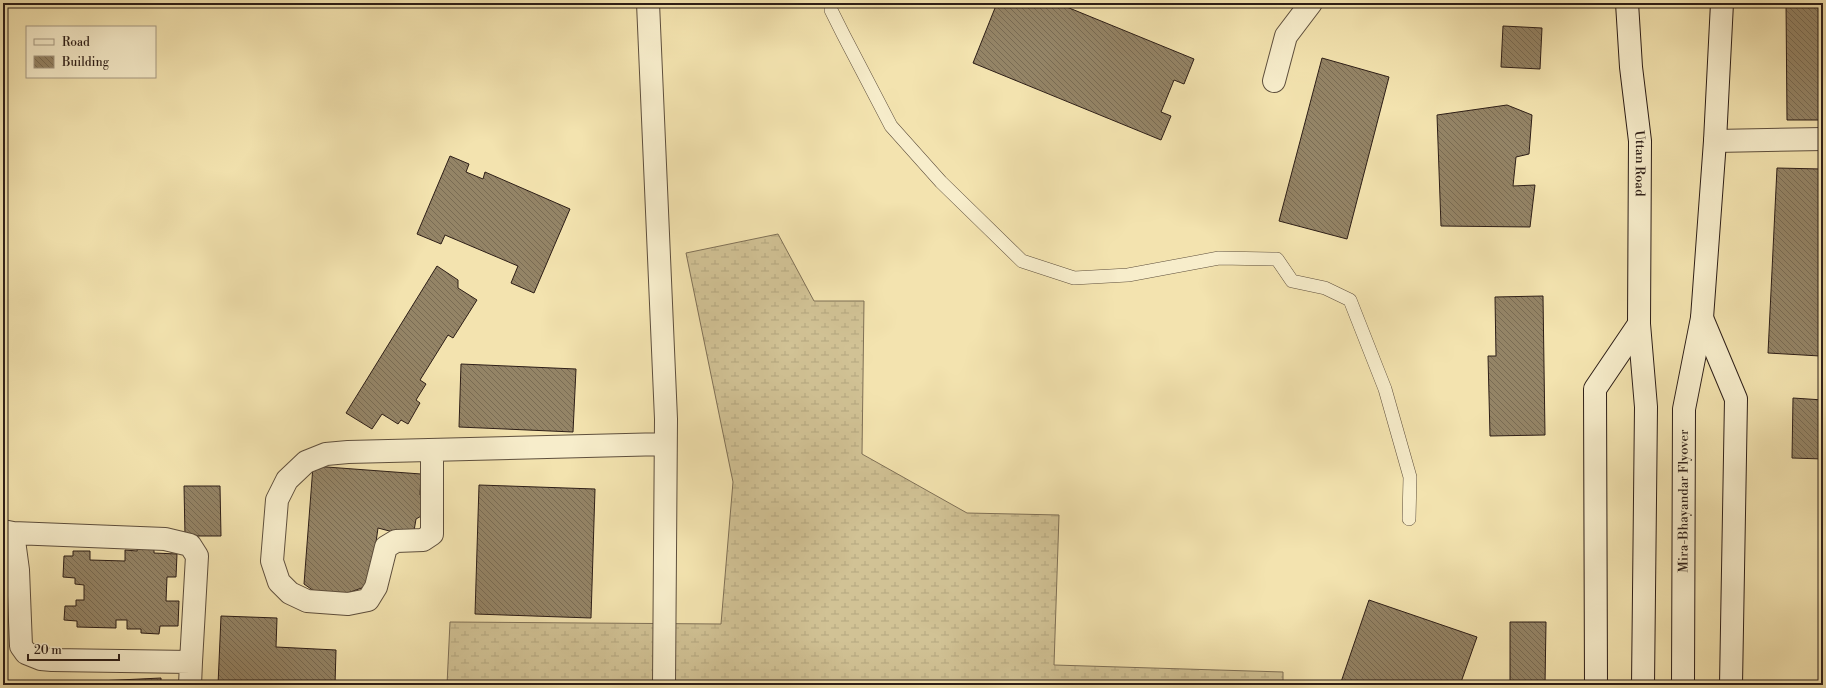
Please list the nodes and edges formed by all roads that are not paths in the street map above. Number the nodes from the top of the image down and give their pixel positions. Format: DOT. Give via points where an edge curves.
graph roads {
  1 [pos="648,3"];
  2 [pos="831,3"];
  3 [pos="1310,3"];
  4 [pos="1627,3"];
  5 [pos="1722,3"];
  6 [pos="1274,81"];
  7 [pos="1823,139"];
  8 [pos="1714,141"];
  9 [pos="1702,318"];
  10 [pos="1639,324"];
  11 [pos="665,444"];
  12 [pos="432,450"];
  13 [pos="1409,519"];
  14 [pos="8,532"];
  15 [pos="191,662"];
  16 [pos="190,685"];
  17 [pos="664,685"];
  18 [pos="1596,685"];
  19 [pos="1644,685"];
  20 [pos="1683,685"];
  21 [pos="1731,685"];
  1 -- 11 [label="street"];
  2 -- 13 [label="lane" via="831,10 891,126 941,182 1022,261 1074,278 1128,275 1219,258 1278,259 1292,281 1325,288 1350,300 1385,389 1410,477"];
  3 -- 6 [label="street" via="1286,36"];
  4 -- 10 [label="street, Uttan Road" via="1631,68 1640,141"];
  5 -- 8 [label="street"];
  7 -- 8 [label="street"];
  8 -- 9 [label="street"];
  9 -- 20 [label="street, Mira-Bhayandar Flyover" via="1684,409"];
  9 -- 21 [label="street" via="1736,399"];
  10 -- 18 [label="street" via="1595,389"];
  10 -- 19 [label="street" via="1646,407"];
  11 -- 12 [label="street"];
  11 -- 17 [label="street"];
  12 -- 12 [label="street" via="326,454 306,462 287,480 277,500 272,562 279,582 290,592 307,601 348,604 368,600 376,587 386,547 396,541 423,540 432,534"];
  14 -- 15 [label="street" via="18,570 21,646 26,653 41,659 65,661"];
  14 -- 15 [label="street" via="165,539 190,545 197,556"];
  15 -- 16 [label="street"];
}
